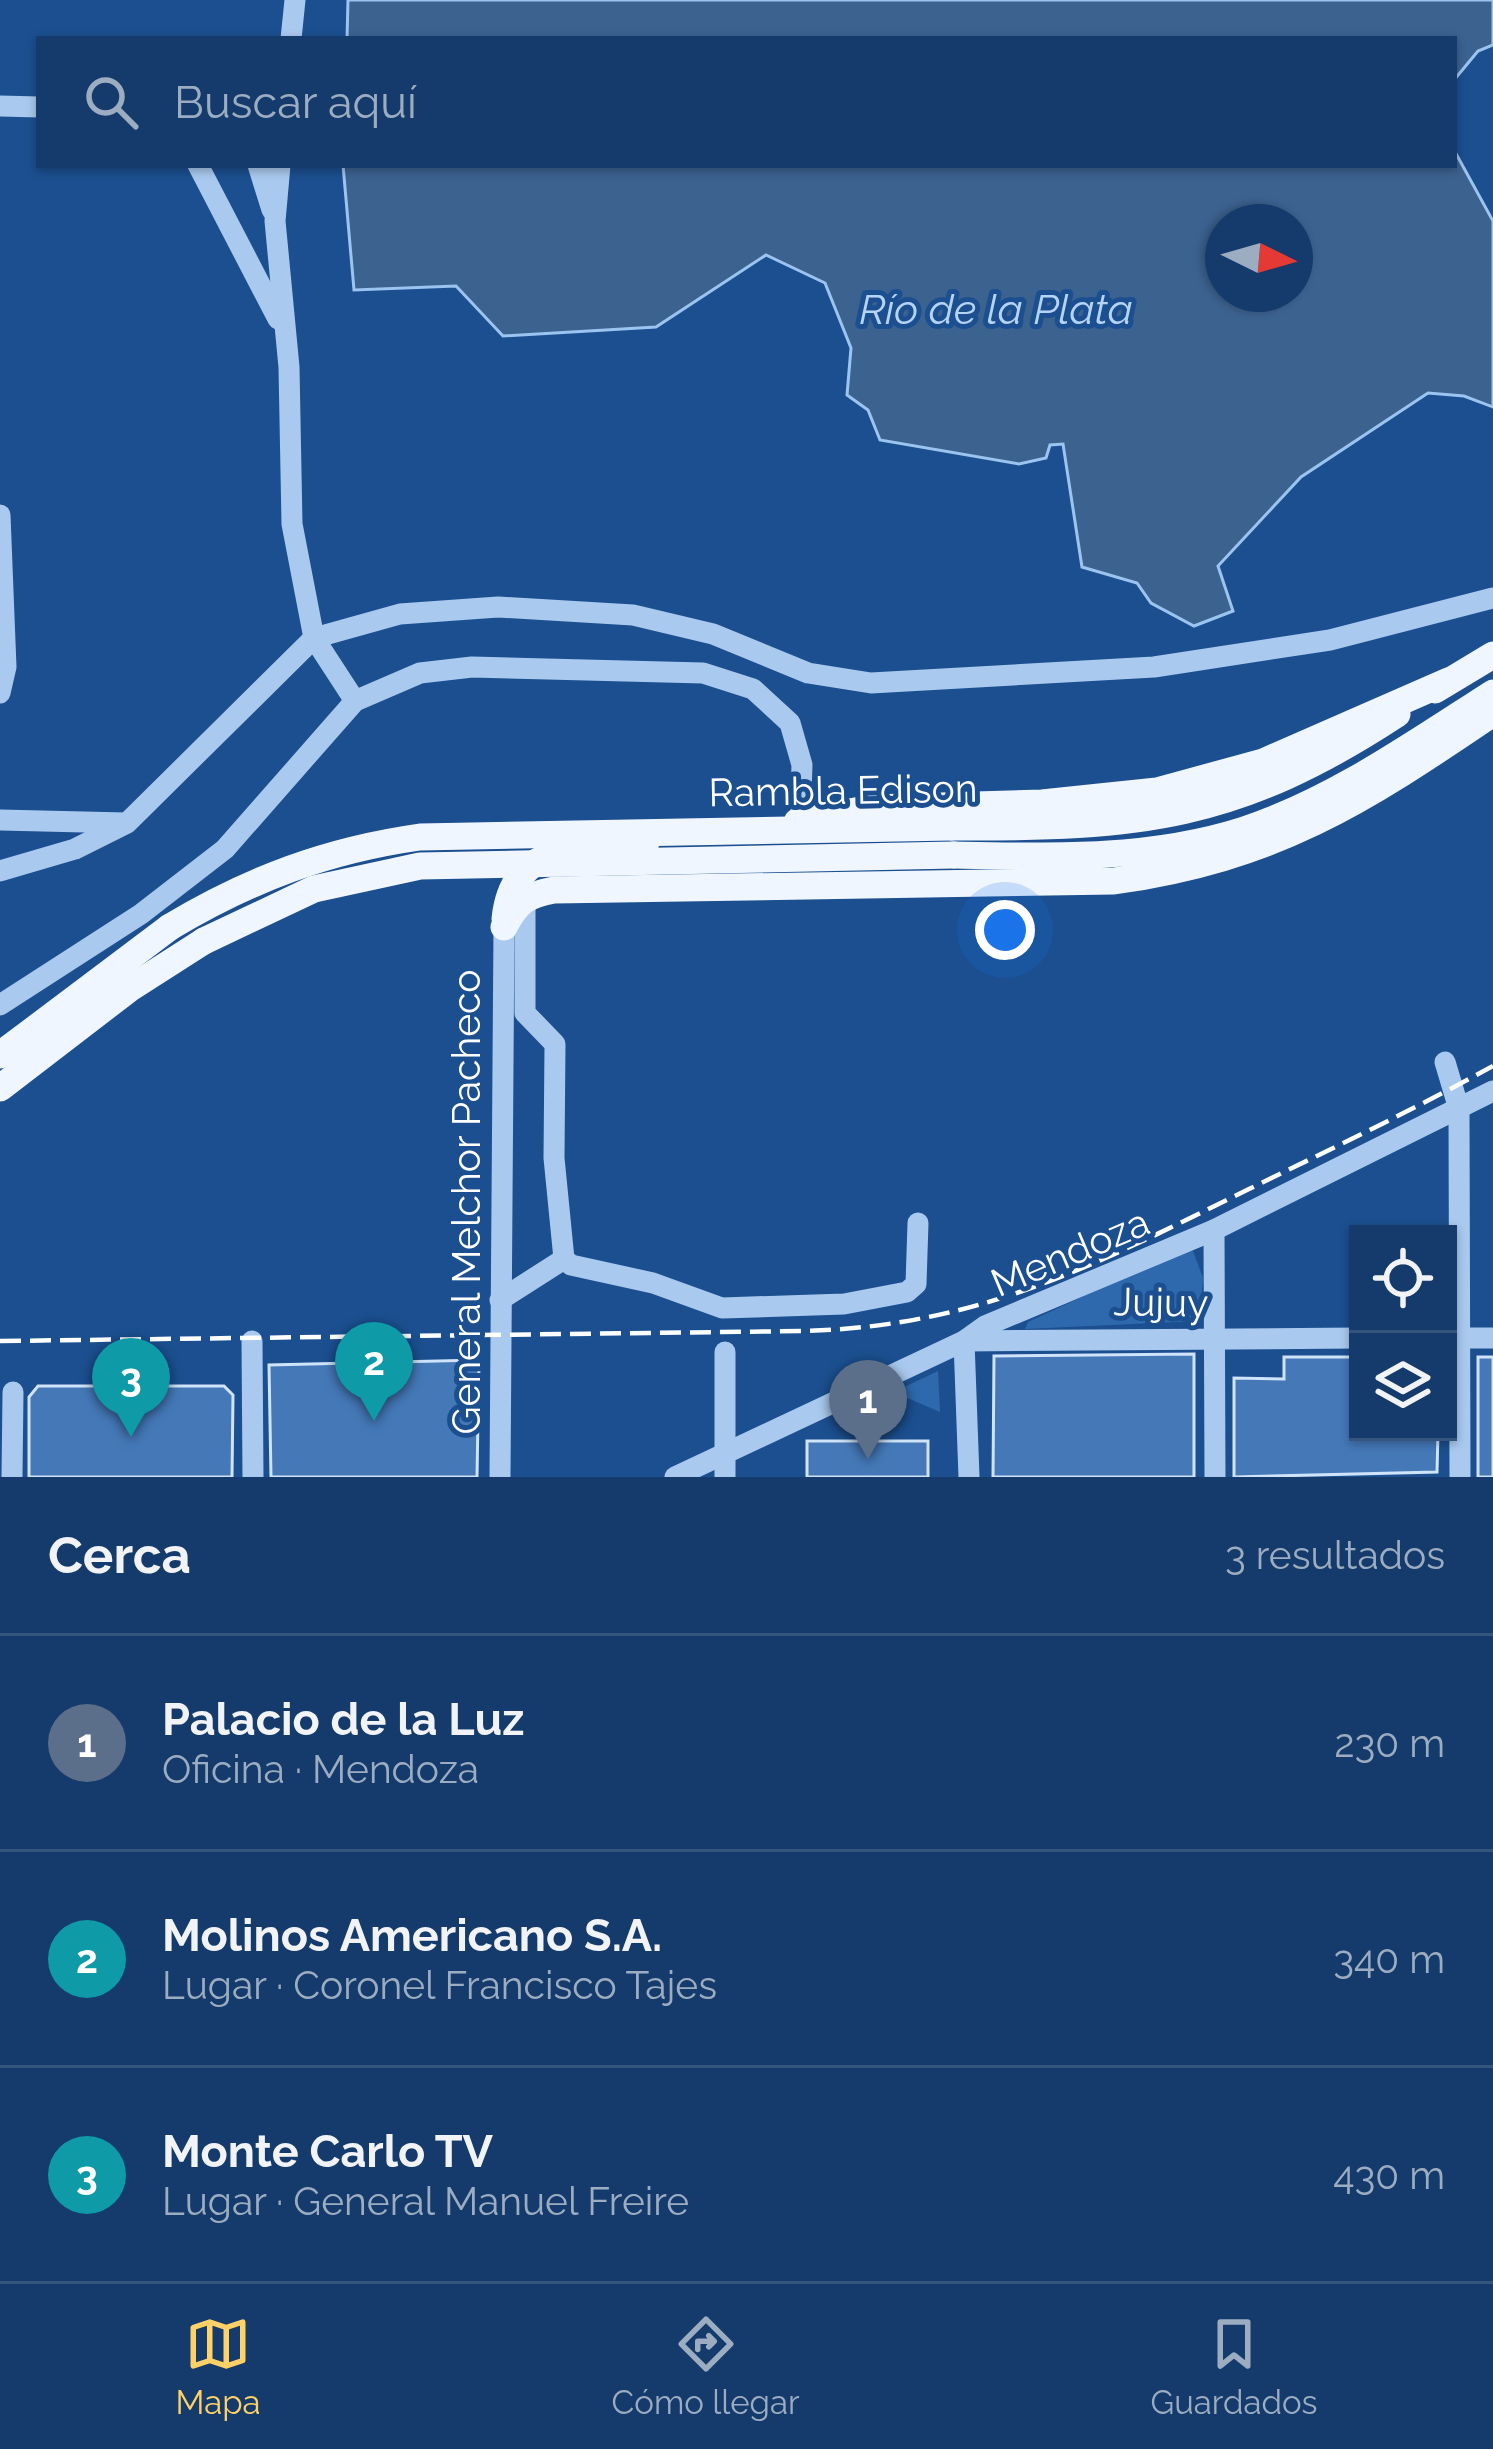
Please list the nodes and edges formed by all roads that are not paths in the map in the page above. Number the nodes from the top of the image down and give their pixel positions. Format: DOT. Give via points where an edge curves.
graph roads {
  1 [pos="295,0"];
  2 [pos="291,36"];
  3 [pos="0,106"];
  4 [pos="36,107"];
  5 [pos="200,168"];
  6 [pos="259,168"];
  7 [pos="280,168"];
  8 [pos="275,221"];
  9 [pos="290,367"];
  10 [pos="0,515"];
  11 [pos="1493,598"];
  12 [pos="314,638"];
  13 [pos="1493,655"];
  14 [pos="769,660"];
  15 [pos="1448,681"];
  16 [pos="753,689"];
  17 [pos="0,693"];
  18 [pos="1493,693"];
  19 [pos="356,701"];
  20 [pos="1493,713"];
  21 [pos="0,820"];
  22 [pos="800,822"];
  23 [pos="127,823"];
  24 [pos="953,841"];
  25 [pos="0,872"];
  26 [pos="524,898"];
  27 [pos="504,927"];
  28 [pos="0,1005"];
  29 [pos="0,1055"];
  30 [pos="1445,1062"];
  31 [pos="0,1088"];
  32 [pos="1493,1091"];
  33 [pos="1459,1109"];
  34 [pos="918,1223"];
  35 [pos="1214,1230"];
  36 [pos="563,1259"];
  37 [pos="500,1300"];
  38 [pos="1454,1333"];
  39 [pos="1493,1337"];
  40 [pos="1457,1338"];
  41 [pos="1349,1339"];
  42 [pos="252,1340"];
  43 [pos="1215,1340"];
  44 [pos="964,1341"];
  45 [pos="725,1352"];
  46 [pos="13,1392"];
  47 [pos="1457,1408"];
  48 [pos="724,1466"];
  49 [pos="12,1477"];
  50 [pos="254,1477"];
  51 [pos="500,1477"];
  52 [pos="675,1477"];
  53 [pos="969,1477"];
  54 [pos="1215,1477"];
  55 [pos="1460,1477"];
  1 -- 2 [label="street"];
  3 -- 4 [label="street"];
  5 -- 9 [label="street" via="281,326"];
  6 -- 8 [label="street"];
  7 -- 8 [label="street"];
  8 -- 9 [label="street"];
  9 -- 12 [label="street" via="292,524"];
  10 -- 17 [label="street"];
  11 -- 14 [label="street" via="1330,640 1154,667 871,683"];
  12 -- 14 [label="street" via="400,614 498,608 633,616 713,634"];
  12 -- 19 [label="street"];
  12 -- 23 [label="street"];
  13 -- 15 [label="main road, Rambla Edison"];
  14 -- 16 [label="street"];
  15 -- 22 [label="main road" via="1263,762 1157,791 871,808"];
  15 -- 24 [label="main road, Rambla Edison" via="1323,762 1208,806"];
  16 -- 19 [label="street" via="703,673 472,667 420,673"];
  16 -- 22 [label="street" via="790,723 802,765"];
  18 -- 24 [label="main road, Rambla Edison" via="1336,789 1247,829 1119,854"];
  19 -- 28 [label="street" via="225,849"];
  20 -- 26 [label="main road" via="1292,837 1183,872 1114,881 554,890"];
  21 -- 23 [label="street"];
  22 -- 27 [label="main road" via="546,855 508,886"];
  23 -- 25 [label="street"];
  24 -- 29 [label="main road, Rambla Edison, bridge" via="420,837 355,847 217,899"];
  24 -- 31 [label="main road, Rambla Edison, bridge" via="420,866 314,889 204,941"];
  26 -- 27 [label="main road"];
  26 -- 36 [label="street" via="525,1013 555,1044"];
  27 -- 37 [label="street, General Melchor Pacheco"];
  30 -- 33 [label="street"];
  32 -- 33 [label="street, Mendoza"];
  33 -- 35 [label="street, Mendoza"];
  33 -- 38 [label="street"];
  34 -- 36 [label="street" via="916,1284 844,1304 722,1308"];
  35 -- 43 [label="street"];
  35 -- 44 [label="street, Mendoza"];
  36 -- 37 [label="street"];
  37 -- 51 [label="street, General Melchor Pacheco"];
  39 -- 40 [label="street"];
  41 -- 43 [label="street, Jujuy"];
  42 -- 50 [label="street"];
  43 -- 44 [label="street, Jujuy"];
  43 -- 54 [label="street"];
  44 -- 48 [label="street, Mendoza"];
  44 -- 53 [label="street"];
  45 -- 48 [label="street"];
  46 -- 49 [label="street"];
  47 -- 55 [label="street"];
  48 -- 52 [label="street, Mendoza"];
}
